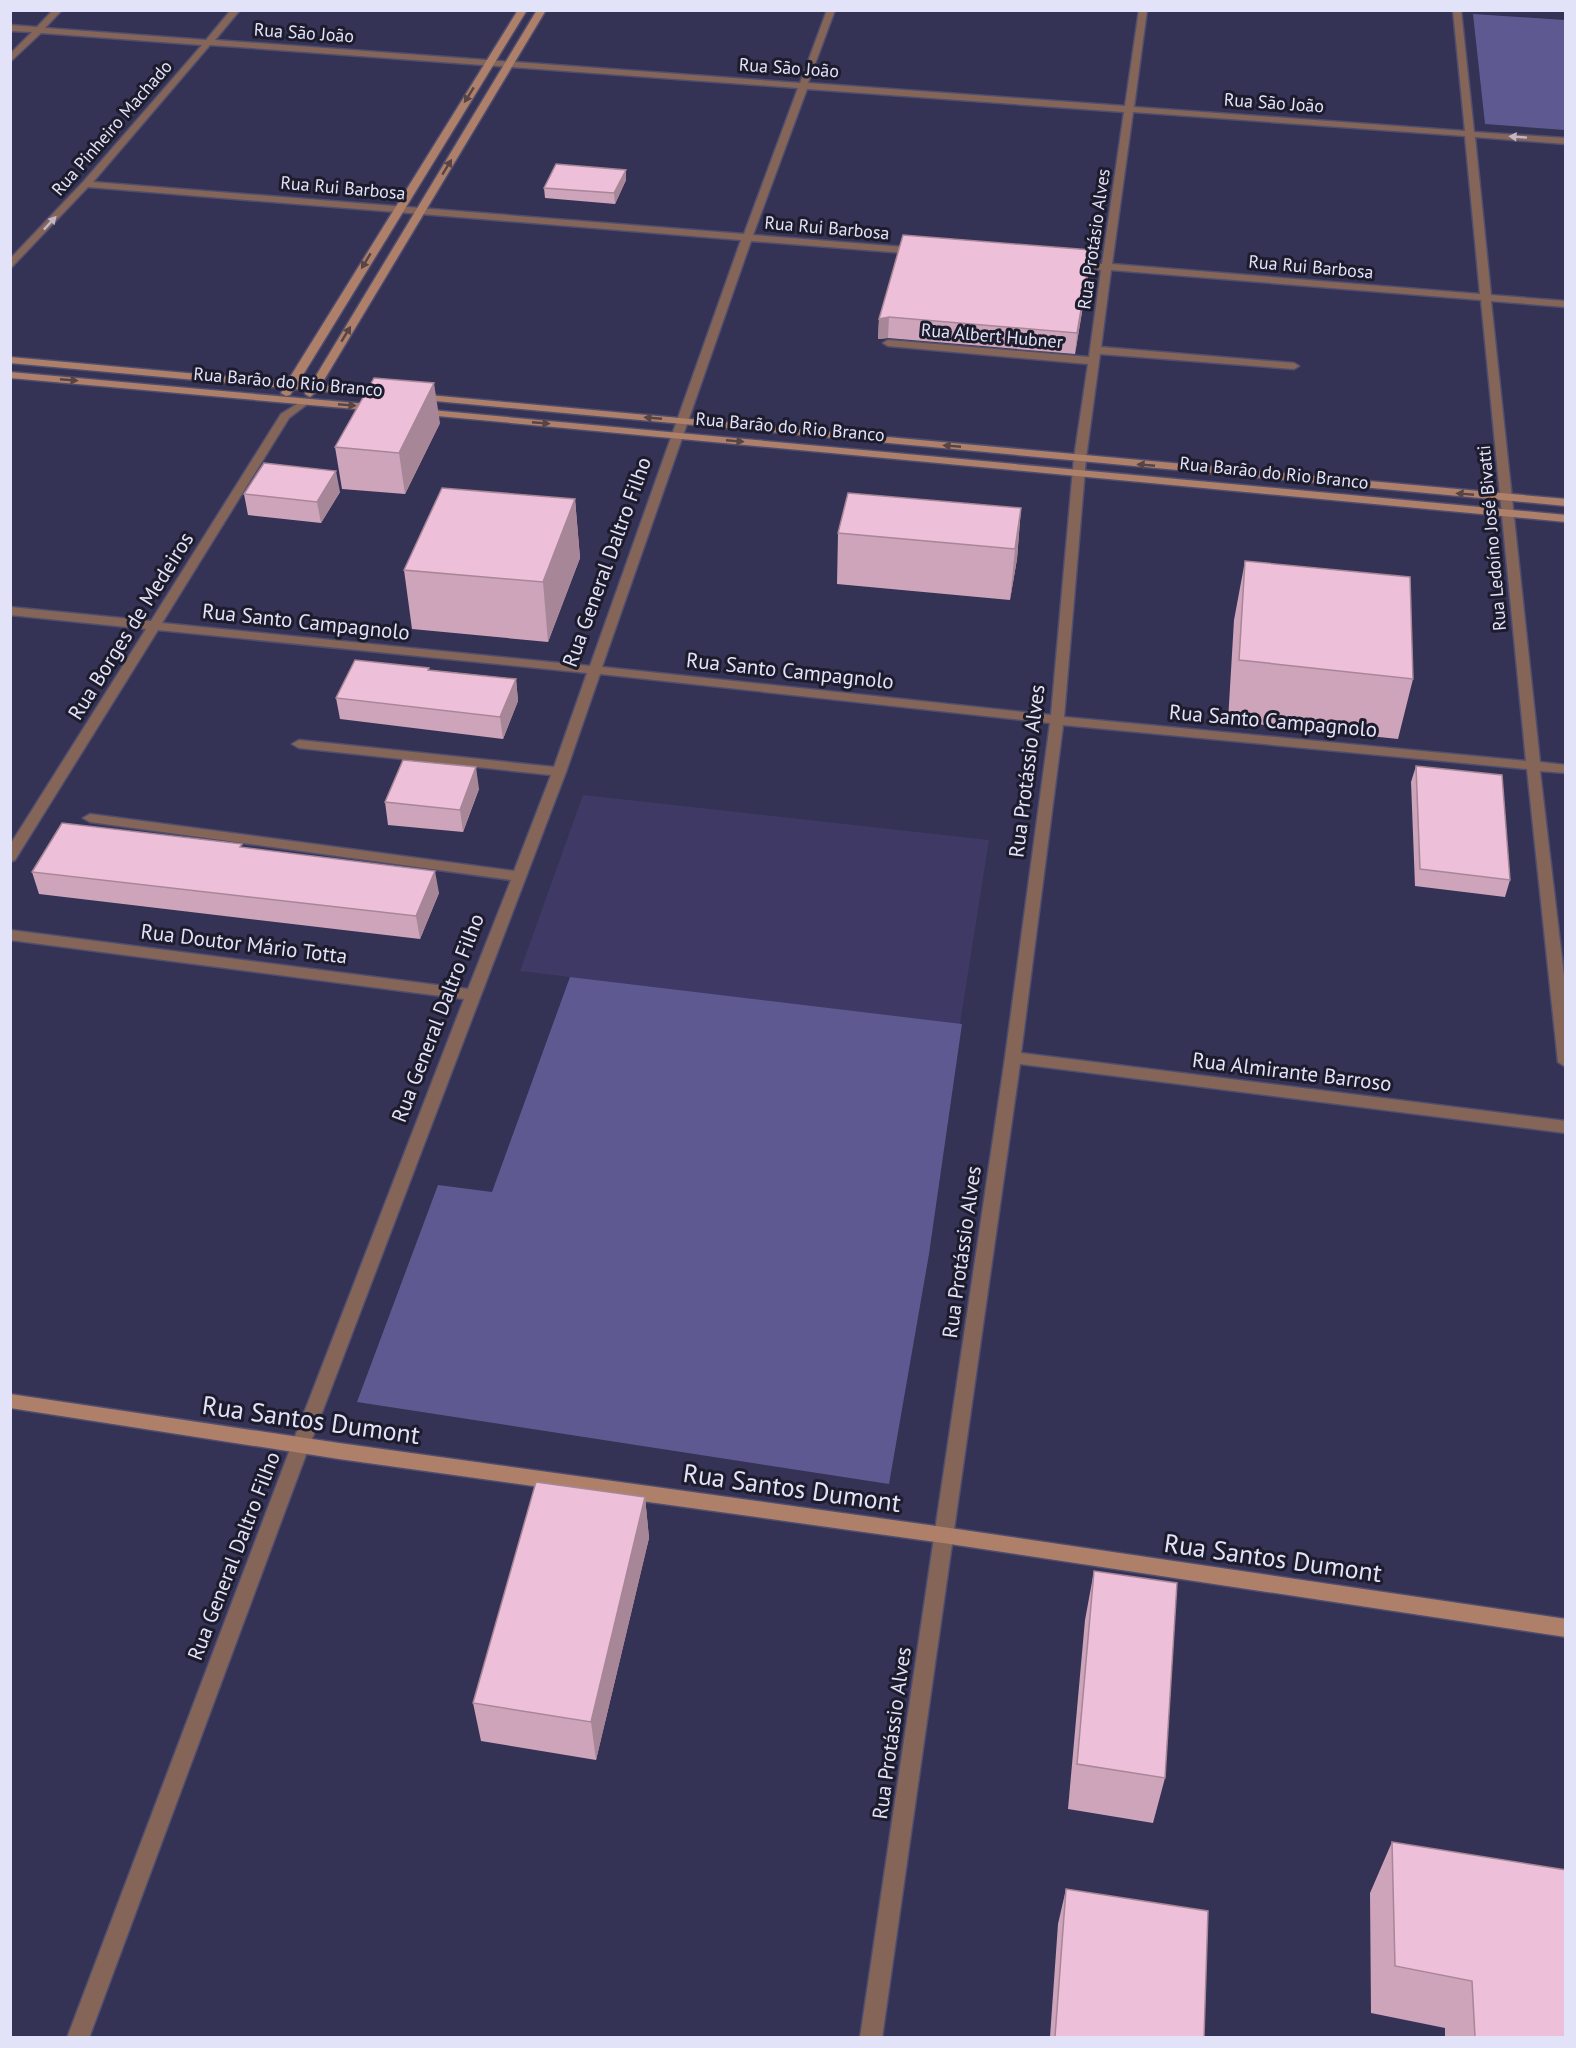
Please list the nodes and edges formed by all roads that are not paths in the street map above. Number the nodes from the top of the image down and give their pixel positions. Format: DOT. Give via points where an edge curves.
graph roads {
  1 [pos="58,10"];
  2 [pos="236,10"];
  3 [pos="523,10"];
  4 [pos="542,10"];
  5 [pos="831,10"];
  6 [pos="1143,10"];
  7 [pos="1458,10"];
  8 [pos="10,28"];
  9 [pos="39,30"];
  10 [pos="210,42"];
  11 [pos="10,60"];
  12 [pos="489,62"];
  13 [pos="508,64"];
  14 [pos="804,85"];
  15 [pos="1129,109"];
  16 [pos="1470,134"];
  17 [pos="1566,141"];
  18 [pos="86,184"];
  19 [pos="398,209"];
  20 [pos="421,211"];
  21 [pos="747,238"];
  22 [pos="933,253"];
  23 [pos="1060,263"];
  24 [pos="10,266"];
  25 [pos="1107,267"];
  26 [pos="1487,298"];
  27 [pos="1566,304"];
  28 [pos="888,343"];
  29 [pos="1094,355"];
  30 [pos="10,360"];
  31 [pos="1294,366"];
  32 [pos="10,375"];
  33 [pos="291,386"];
  34 [pos="314,387"];
  35 [pos="282,400"];
  36 [pos="305,402"];
  37 [pos="387,409"];
  38 [pos="410,411"];
  39 [pos="285,416"];
  40 [pos="680,428"];
  41 [pos="1080,465"];
  42 [pos="1507,498"];
  43 [pos="1566,503"];
  44 [pos="1508,513"];
  45 [pos="1566,519"];
  46 [pos="10,611"];
  47 [pos="154,626"];
  48 [pos="594,670"];
  49 [pos="1057,720"];
  50 [pos="299,744"];
  51 [pos="1532,766"];
  52 [pos="1566,769"];
  53 [pos="559,772"];
  54 [pos="90,818"];
  55 [pos="10,857"];
  56 [pos="519,876"];
  57 [pos="10,935"];
  58 [pos="472,995"];
  59 [pos="1013,1058"];
  60 [pos="1566,1062"];
  61 [pos="1566,1127"];
  62 [pos="10,1401"];
  63 [pos="301,1444"];
  64 [pos="943,1535"];
  65 [pos="1566,1628"];
  66 [pos="78,2037"];
  67 [pos="871,2037"];
  1 -- 9 [label="street"];
  2 -- 10 [label="street, Rua Pinheiro Machado"];
  3 -- 12 [label="street"];
  4 -- 13 [label="street"];
  5 -- 14 [label="street, Rua General Daltro Filho"];
  6 -- 15 [label="street, Rua Protásio Alves"];
  7 -- 16 [label="street, Rua Ledoíno José Bivatti"];
  8 -- 9 [label="street, Rua São João"];
  9 -- 10 [label="street, Rua São João"];
  9 -- 11 [label="street"];
  10 -- 12 [label="street, Rua São João"];
  10 -- 18 [label="street, Rua Pinheiro Machado"];
  12 -- 13 [label="street, Rua São João"];
  12 -- 19 [label="street, one-way"];
  13 -- 14 [label="street, Rua São João"];
  20 -- 13 [label="street, one-way"];
  14 -- 15 [label="street, Rua São João"];
  14 -- 21 [label="street, Rua General Daltro Filho"];
  15 -- 16 [label="street, Rua São João"];
  15 -- 25 [label="street, Rua Protásio Alves"];
  17 -- 16 [label="street, Rua São João, one-way"];
  16 -- 26 [label="street, Rua Ledoíno José Bivatti"];
  18 -- 19 [label="street, Rua Rui Barbosa"];
  24 -- 18 [label="street, Rua Pinheiro Machado, one-way"];
  19 -- 20 [label="street, Rua Rui Barbosa"];
  19 -- 33 [label="street, one-way"];
  20 -- 21 [label="street, Rua Rui Barbosa"];
  34 -- 20 [label="street, one-way"];
  21 -- 22 [label="street, Rua Rui Barbosa"];
  21 -- 40 [label="street, Rua General Daltro Filho"];
  23 -- 25 [label="street, Rua Rui Barbosa"];
  25 -- 26 [label="street, Rua Rui Barbosa"];
  25 -- 29 [label="street, Rua Protásio Alves"];
  26 -- 27 [label="street, Rua Rui Barbosa"];
  26 -- 42 [label="street, Rua Ledoíno José Bivatti"];
  28 -- 29 [label="street, Rua Albert Hubner"];
  29 -- 31 [label="street, Rua Albert Hubner"];
  29 -- 41 [label="street, Rua Protásio Alves"];
  30 -- 33 [label="street, Rua Barão do Rio Branco"];
  32 -- 35 [label="street, Rua Barão do Rio Branco, one-way"];
  33 -- 34 [label="street, Rua Barão do Rio Branco"];
  33 -- 35 [label="street"];
  34 -- 36 [label="street"];
  40 -- 34 [label="street, Rua Barão do Rio Branco, one-way"];
  35 -- 36 [label="street, Rua Barão do Rio Branco"];
  35 -- 39 [label="street"];
  36 -- 37 [label="street, Rua Barão do Rio Branco, one-way"];
  36 -- 39 [label="street, Rua Borges de Medeiros"];
  38 -- 40 [label="street, Rua Barão do Rio Branco, one-way"];
  39 -- 47 [label="street, Rua Borges de Medeiros"];
  40 -- 41 [label="street, Rua Barão do Rio Branco"];
  40 -- 48 [label="street, Rua General Daltro Filho"];
  42 -- 41 [label="street, Rua Barão do Rio Branco, one-way"];
  41 -- 44 [label="street, Rua Barão do Rio Branco"];
  41 -- 49 [label="street, Rua Protássio Alves"];
  42 -- 43 [label="street, Rua Barão do Rio Branco"];
  42 -- 44 [label="street, Rua Ledoíno José Bivatti"];
  44 -- 45 [label="street, Rua Barão do Rio Branco"];
  44 -- 51 [label="street, Rua Ledoíno José Bivatti"];
  46 -- 47 [label="street, Rua Santo Campagnolo"];
  47 -- 48 [label="street, Rua Santo Campagnolo"];
  47 -- 55 [label="street, Rua Borges de Medeiros"];
  48 -- 49 [label="street, Rua Santo Campagnolo"];
  48 -- 53 [label="street, Rua General Daltro Filho"];
  49 -- 51 [label="street, Rua Santo Campagnolo"];
  49 -- 59 [label="street, Rua Protássio Alves"];
  50 -- 53 [label="street"];
  51 -- 52 [label="street, Rua Santo Campagnolo"];
  51 -- 60 [label="street, Rua Ledoíno José Bivatti"];
  53 -- 56 [label="street, Rua General Daltro Filho"];
  54 -- 56 [label="street"];
  56 -- 58 [label="street, Rua General Daltro Filho"];
  57 -- 58 [label="street, Rua Doutor Mário Totta"];
  58 -- 63 [label="street, Rua General Daltro Filho"];
  59 -- 61 [label="street, Rua Almirante Barroso"];
  59 -- 64 [label="street, Rua Protássio Alves"];
  62 -- 63 [label="street, Rua Santos Dumont"];
  63 -- 64 [label="street, Rua Santos Dumont"];
  63 -- 66 [label="street, Rua General Daltro Filho"];
  64 -- 65 [label="street, Rua Santos Dumont"];
  64 -- 67 [label="street, Rua Protássio Alves"];
}
